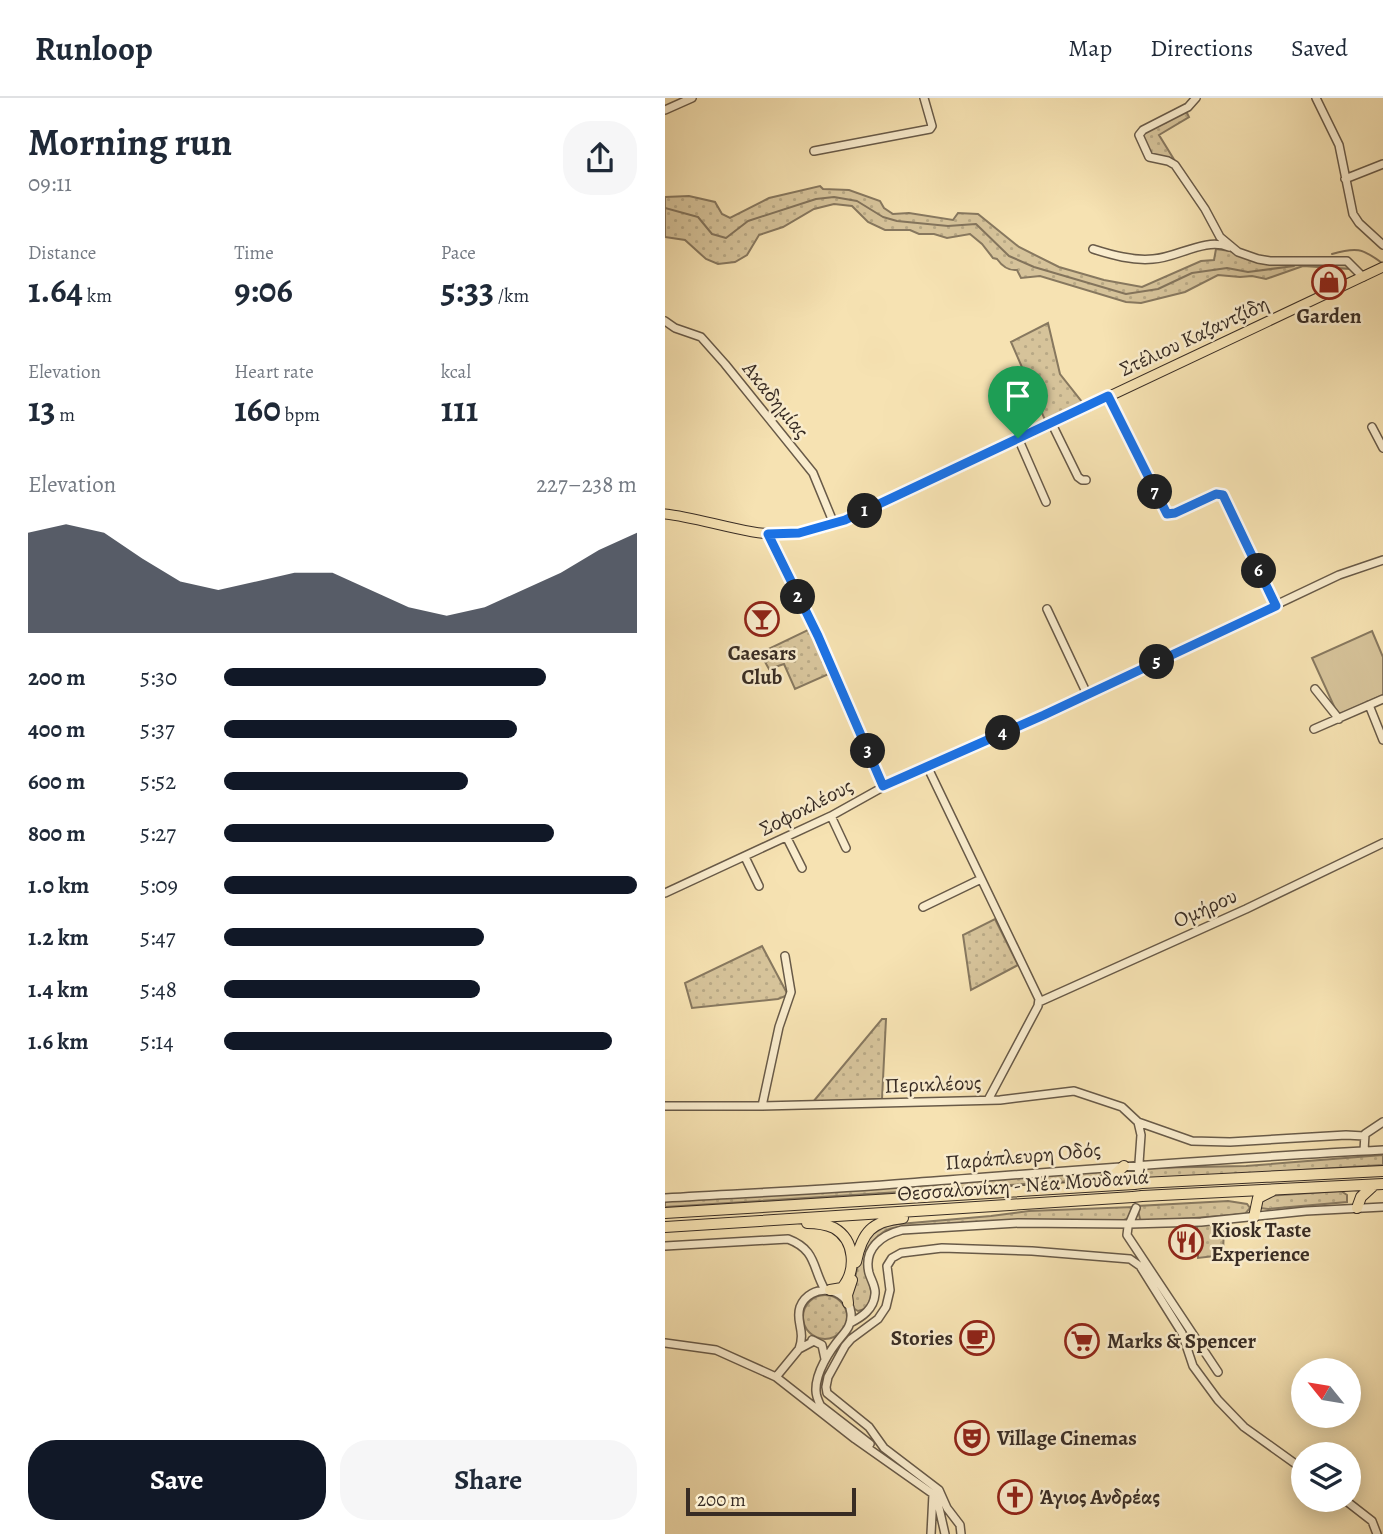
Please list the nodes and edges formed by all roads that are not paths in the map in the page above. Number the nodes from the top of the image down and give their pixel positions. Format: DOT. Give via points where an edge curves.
graph roads {
  1 [pos="692,98"];
  2 [pos="924,98"];
  3 [pos="1196,98"];
  4 [pos="1328,98"];
  5 [pos="1317,100"];
  6 [pos="665,110"];
  7 [pos="814,151"];
  8 [pos="1383,164"];
  9 [pos="1345,178"];
  10 [pos="1383,245"];
  11 [pos="1230,247"];
  12 [pos="1093,250"];
  13 [pos="1383,267"];
  14 [pos="1363,276"];
  15 [pos="665,321"];
  16 [pos="1108,396"];
  17 [pos="1051,422"];
  18 [pos="1373,427"];
  19 [pos="1018,438"];
  20 [pos="1383,448"];
  21 [pos="1086,480"];
  22 [pos="1046,502"];
  23 [pos="665,514"];
  24 [pos="834,524"];
  25 [pos="768,534"];
  26 [pos="1383,560"];
  27 [pos="1276,606"];
  28 [pos="1047,609"];
  29 [pos="1315,689"];
  30 [pos="1087,694"];
  31 [pos="1383,699"];
  32 [pos="1369,705"];
  33 [pos="1339,719"];
  34 [pos="1314,729"];
  35 [pos="1383,740"];
  36 [pos="927,766"];
  37 [pos="883,786"];
  38 [pos="831,816"];
  39 [pos="787,838"];
  40 [pos="1381,844"];
  41 [pos="846,848"];
  42 [pos="1383,854"];
  43 [pos="745,857"];
  44 [pos="802,868"];
  45 [pos="981,879"];
  46 [pos="759,886"];
  47 [pos="665,893"];
  48 [pos="923,907"];
  49 [pos="785,956"];
  50 [pos="1039,1002"];
  51 [pos="995,1088"];
  52 [pos="988,1100"];
  53 [pos="1000,1100"];
  54 [pos="665,1105"];
  55 [pos="762,1106"];
  56 [pos="1139,1122"];
  57 [pos="1383,1122"];
  58 [pos="1364,1136"];
  59 [pos="1383,1150"];
  60 [pos="1364,1151"];
  61 [pos="1140,1164"];
  62 [pos="1124,1166"];
  63 [pos="1383,1171"];
  64 [pos="1138,1181"];
  65 [pos="1379,1185"];
  66 [pos="1062,1187"];
  67 [pos="1339,1187"];
  68 [pos="1289,1188"];
  69 [pos="1234,1192"];
  70 [pos="665,1198"];
  71 [pos="1036,1203"];
  72 [pos="1383,1207"];
  73 [pos="1136,1208"];
  74 [pos="1357,1208"];
  75 [pos="665,1213"];
  76 [pos="1254,1217"];
  77 [pos="1106,1223"];
  78 [pos="1130,1224"];
  79 [pos="666,1227"];
  80 [pos="1127,1235"];
  81 [pos="665,1246"];
  82 [pos="1136,1248"];
  83 [pos="817,1272"];
  84 [pos="828,1290"];
  85 [pos="814,1293"];
  86 [pos="849,1307"];
  87 [pos="867,1312"];
  88 [pos="851,1323"];
  89 [pos="802,1330"];
  90 [pos="841,1338"];
  91 [pos="816,1341"];
  92 [pos="665,1343"];
  93 [pos="799,1349"];
  94 [pos="825,1363"];
  95 [pos="1218,1372"];
  96 [pos="776,1377"];
  97 [pos="821,1406"];
  98 [pos="848,1411"];
  99 [pos="825,1414"];
  100 [pos="857,1418"];
  101 [pos="839,1422"];
  102 [pos="848,1429"];
  103 [pos="1291,1461"];
  104 [pos="933,1494"];
  105 [pos="940,1509"];
  106 [pos="1360,1512"];
  107 [pos="955,1519"];
  108 [pos="943,1524"];
  109 [pos="961,1533"];
  110 [pos="931,1534"];
  111 [pos="943,1534"];
  112 [pos="1377,1534"];
  1 -- 6 [label="street"];
  2 -- 7 [label="street" via="930,129"];
  3 -- 11 [label="street" via="1188,107 1143,130 1140,137 1149,156 1175,166"];
  4 -- 5 [label="street"];
  5 -- 9 [label="street" via="1337,141"];
  8 -- 9 [label="street"];
  9 -- 10 [label="street" via="1355,217"];
  11 -- 12 [label="street" via="1201,247 1152,260"];
  11 -- 14 [label="street" via="1258,259 1346,261"];
  13 -- 14 [label="main road, Στέλιου Καζαντζίδη"];
  14 -- 16 [label="main road, Στέλιου Καζαντζίδη"];
  15 -- 24 [label="street, Ακαδημίας" via="701,337 725,364 813,474"];
  16 -- 17 [label="main road, Στέλιου Καζαντζίδη"];
  16 -- 27 [label="street" via="1167,514 1223,495"];
  17 -- 19 [label="main road, Στέλιου Καζαντζίδη"];
  17 -- 21 [label="street" via="1078,477"];
  18 -- 20 [label="street"];
  19 -- 22 [label="street"];
  19 -- 24 [label="main road, Στέλιου Καζαντζίδη"];
  23 -- 25 [label="main road, Στέλιου Καζαντζίδη"];
  24 -- 25 [label="main road, Στέλιου Καζαντζίδη" via="799,533"];
  25 -- 37 [label="street"];
  26 -- 27 [label="street, Σοφοκλέους" via="1339,575"];
  27 -- 30 [label="street, Σοφοκλέους"];
  28 -- 30 [label="street"];
  29 -- 33 [label="street"];
  30 -- 36 [label="street, Σοφοκλέους"];
  31 -- 32 [label="street"];
  32 -- 33 [label="street"];
  32 -- 35 [label="street"];
  33 -- 34 [label="street"];
  36 -- 37 [label="street, Σοφοκλέους"];
  36 -- 45 [label="street"];
  37 -- 38 [label="street, Σοφοκλέους"];
  38 -- 39 [label="street, Σοφοκλέους"];
  38 -- 41 [label="street"];
  39 -- 43 [label="street, Σοφοκλέους"];
  39 -- 44 [label="street"];
  40 -- 42 [label="street"];
  40 -- 50 [label="street, Ομήρου"];
  43 -- 46 [label="street"];
  43 -- 47 [label="street, Σοφοκλέους"];
  45 -- 48 [label="street"];
  45 -- 50 [label="street"];
  49 -- 55 [label="street" via="791,992"];
  50 -- 51 [label="street"];
  51 -- 52 [label="street"];
  51 -- 53 [label="street"];
  52 -- 53 [label="street, Περικλέους"];
  52 -- 55 [label="street, Περικλέους"];
  53 -- 56 [label="street, Περικλέους" via="1074,1091 1122,1107"];
  54 -- 55 [label="street, Περικλέους"];
  56 -- 58 [label="street, Περικλέους" via="1192,1141"];
  56 -- 61 [label="street"];
  57 -- 58 [label="street"];
  58 -- 60 [label="street"];
  59 -- 60 [label="street, Παράπλευρη Οδός"];
  60 -- 61 [label="street, Παράπλευρη Οδός"];
  61 -- 62 [label="street, Παράπλευρη Οδός"];
  61 -- 64 [label="street"];
  62 -- 66 [label="highway" via="1104,1181"];
  62 -- 70 [label="street, Παράπλευρη Οδός"];
  63 -- 64 [label="highway, Θεσσαλονίκη - Νέα Μουδανιά"];
  64 -- 66 [label="highway, Θεσσαλονίκη - Νέα Μουδανιά"];
  65 -- 67 [label="highway, Θεσσαλονίκη - Νέα Μουδανιά"];
  65 -- 74 [label="highway" via="1361,1196"];
  66 -- 75 [label="highway, Θεσσαλονίκη - Νέα Μουδανιά"];
  67 -- 68 [label="highway, Θεσσαλονίκη - Νέα Μουδανιά"];
  67 -- 74 [label="highway"];
  68 -- 69 [label="highway, Θεσσαλονίκη - Νέα Μουδανιά"];
  68 -- 76 [label="highway" via="1258,1198"];
  69 -- 71 [label="highway, Θεσσαλονίκη - Νέα Μουδανιά"];
  69 -- 76 [label="highway" via="1250,1203"];
  71 -- 79 [label="highway, Θεσσαλονίκη - Νέα Μουδανιά"];
  71 -- 86 [label="highway" via="992,1212 891,1219 875,1225 859,1244 847,1295"];
  72 -- 74 [label="street"];
  73 -- 78 [label="street"];
  74 -- 76 [label="street"];
  76 -- 78 [label="street"];
  77 -- 78 [label="street"];
  77 -- 80 [label="street"];
  77 -- 87 [label="street" via="996,1224 886,1234 868,1259 876,1294"];
  78 -- 80 [label="street"];
  78 -- 82 [label="street"];
  79 -- 84 [label="highway" via="828,1226 845,1238 852,1258 846,1284"];
  80 -- 82 [label="street"];
  81 -- 83 [label="street" via="784,1238 806,1250"];
  82 -- 95 [label="street"];
  83 -- 84 [label="street"];
  83 -- 85 [label="street"];
  84 -- 85 [label="street"];
  84 -- 86 [label="street"];
  85 -- 89 [label="street" via="801,1306"];
  86 -- 87 [label="street"];
  86 -- 88 [label="street"];
  87 -- 88 [label="street"];
  88 -- 90 [label="street"];
  89 -- 91 [label="street"];
  89 -- 93 [label="street"];
  90 -- 91 [label="street"];
  90 -- 94 [label="street"];
  91 -- 93 [label="street"];
  91 -- 94 [label="street" via="825,1350"];
  92 -- 96 [label="street" via="716,1350"];
  93 -- 96 [label="street"];
  94 -- 97 [label="street" via="816,1388"];
  96 -- 99 [label="street"];
  97 -- 99 [label="street"];
  97 -- 101 [label="street"];
  98 -- 100 [label="street"];
  98 -- 101 [label="street"];
  98 -- 103 [label="street" via="827,1393 828,1377 848,1342 882,1314 890,1295 887,1266 896,1255 942,1248 1125,1258 1140,1266 1182,1333 1193,1366 1221,1404"];
  99 -- 101 [label="street"];
  100 -- 102 [label="street"];
  100 -- 107 [label="street" via="884,1448 939,1490"];
  101 -- 102 [label="street"];
  102 -- 104 [label="street"];
  104 -- 105 [label="street"];
  104 -- 110 [label="street"];
  105 -- 108 [label="street"];
  105 -- 111 [label="street"];
  106 -- 112 [label="street" via="1372,1521"];
  107 -- 108 [label="street" via="953,1529"];
  107 -- 109 [label="street"];
  108 -- 111 [label="street"];
}
